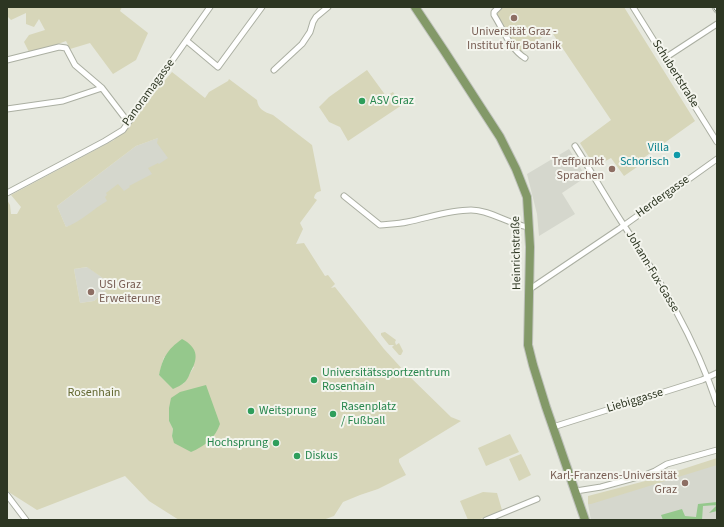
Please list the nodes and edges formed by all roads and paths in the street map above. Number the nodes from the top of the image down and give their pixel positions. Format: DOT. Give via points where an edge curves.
graph roads {
  1 [pos="210,7"];
  2 [pos="262,7"];
  3 [pos="328,7"];
  4 [pos="415,7"];
  5 [pos="499,7"];
  6 [pos="633,7"];
  7 [pos="715,7"];
  8 [pos="717,10"];
  9 [pos="717,24"];
  10 [pos="187,41"];
  11 [pos="525,58"];
  12 [pos="665,58"];
  13 [pos="7,60"];
  14 [pos="274,70"];
  15 [pos="102,88"];
  16 [pos="7,109"];
  17 [pos="128,122"];
  18 [pos="717,142"];
  19 [pos="575,146"];
  20 [pos="717,159"];
  21 [pos="7,193"];
  22 [pos="344,196"];
  23 [pos="624,225"];
  24 [pos="530,227"];
  25 [pos="530,290"];
  26 [pos="717,373"];
  27 [pos="708,377"];
  28 [pos="717,404"];
  29 [pos="553,426"];
  30 [pos="717,450"];
  31 [pos="576,491"];
  32 [pos="7,495"];
  33 [pos="537,499"];
  34 [pos="26,520"];
  35 [pos="486,520"];
  36 [pos="585,520"];
  1 -- 10 [label="street, Panoramagasse"];
  2 -- 10 [label="street" via="218,67"];
  3 -- 14 [label="street" via="316,17 308,37"];
  4 -- 24 [label="main road, Heinrichstraße" via="473,94 510,156 526,197"];
  5 -- 11 [label="street" via="494,15 512,46"];
  6 -- 12 [label="street, Schubertstraße"];
  7 -- 8 [label="street"];
  9 -- 12 [label="street"];
  10 -- 17 [label="street, Panoramagasse"];
  12 -- 18 [label="street, Schubertstraße"];
  13 -- 15 [label="street" via="59,47 66,48 75,65"];
  15 -- 16 [label="street" via="63,101"];
  15 -- 17 [label="street"];
  17 -- 21 [label="street, Panoramagasse" via="123,130 105,141"];
  19 -- 23 [label="street, Johann-Fux-Gasse"];
  20 -- 23 [label="street, Herdergasse"];
  22 -- 24 [label="street" via="380,225 471,210"];
  23 -- 25 [label="street, Herdergasse"];
  23 -- 27 [label="street, Johann-Fux-Gasse" via="672,302"];
  24 -- 25 [label="main road, Heinrichstraße"];
  25 -- 29 [label="main road, Heinrichstraße" via="528,345"];
  26 -- 27 [label="street, Liebiggasse"];
  27 -- 28 [label="street, Johann-Fux-Gasse"];
  27 -- 29 [label="street, Liebiggasse"];
  29 -- 31 [label="main road, Heinrichstraße"];
  30 -- 31 [label="street" via="667,464 645,475"];
  31 -- 36 [label="main road, Heinrichstraße"];
  32 -- 34 [label="street"];
  33 -- 35 [label="street"];
}
